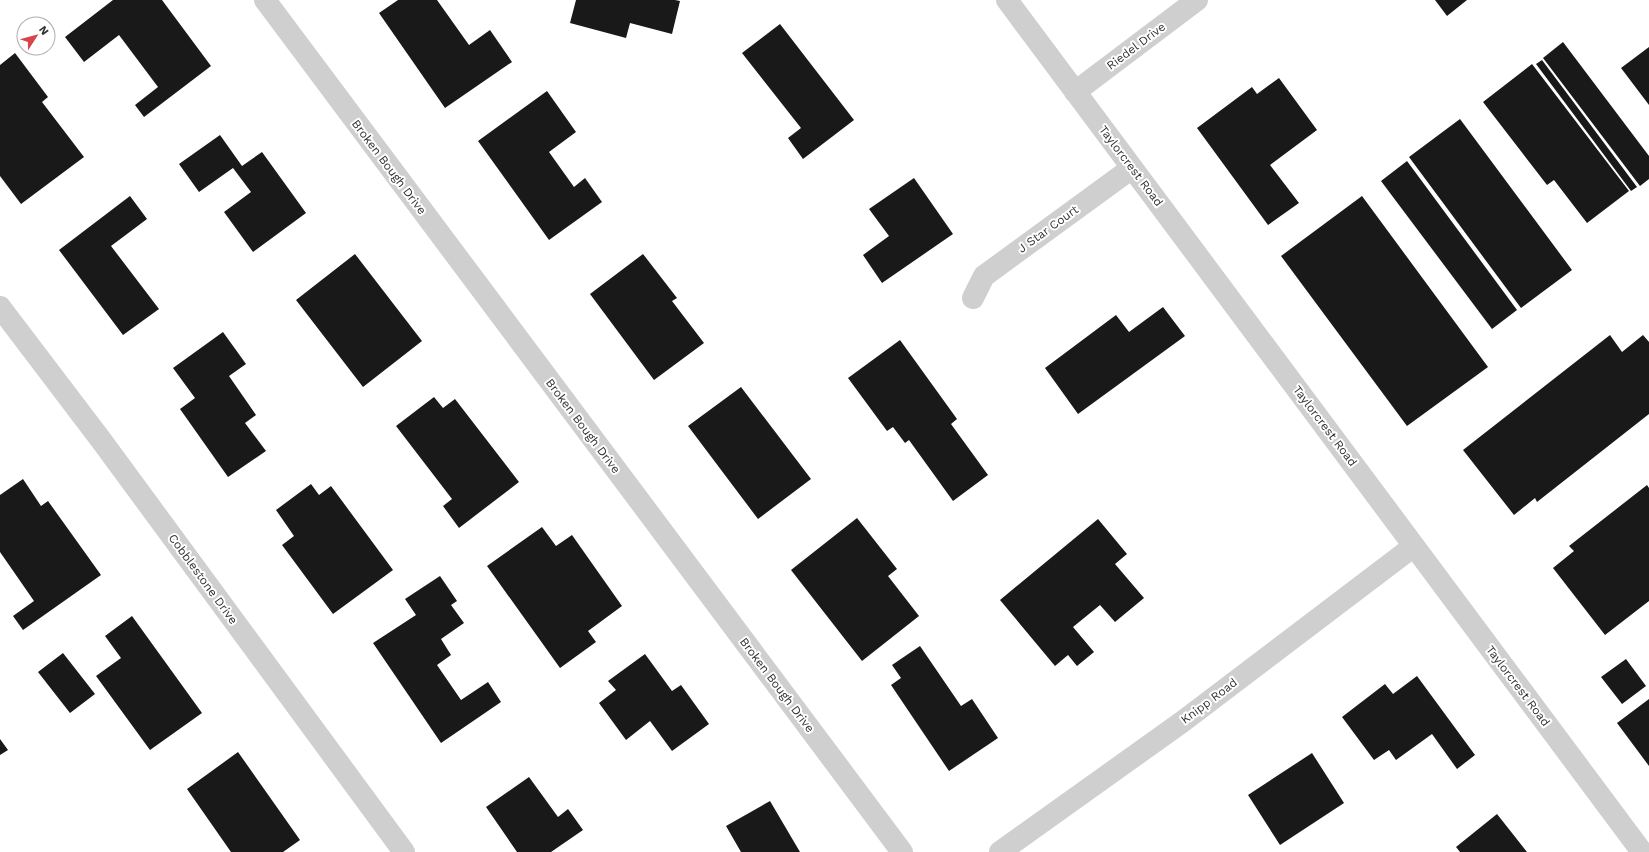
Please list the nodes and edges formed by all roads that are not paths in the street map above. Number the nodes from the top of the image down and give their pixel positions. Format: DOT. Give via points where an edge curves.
graph roads {
  1 [pos="265,0"];
  2 [pos="1007,0"];
  3 [pos="1197,0"];
  4 [pos="1075,92"];
  5 [pos="1132,168"];
  6 [pos="973,298"];
  7 [pos="0,307"];
  8 [pos="1414,546"];
  9 [pos="1642,841"];
  10 [pos="404,852"];
  11 [pos="902,852"];
  12 [pos="1000,852"];
  1 -- 11 [label="street, Broken Bough Drive"];
  2 -- 4 [label="street, Taylorcrest Road"];
  3 -- 4 [label="street, Riedel Drive"];
  4 -- 5 [label="street, Taylorcrest Road"];
  5 -- 6 [label="street, J Star Court" via="984,276"];
  5 -- 8 [label="street, Taylorcrest Road"];
  7 -- 10 [label="street, Cobblestone Drive"];
  8 -- 9 [label="street, Taylorcrest Road"];
  8 -- 12 [label="street, Knipp Road" via="1182,722"];
}
